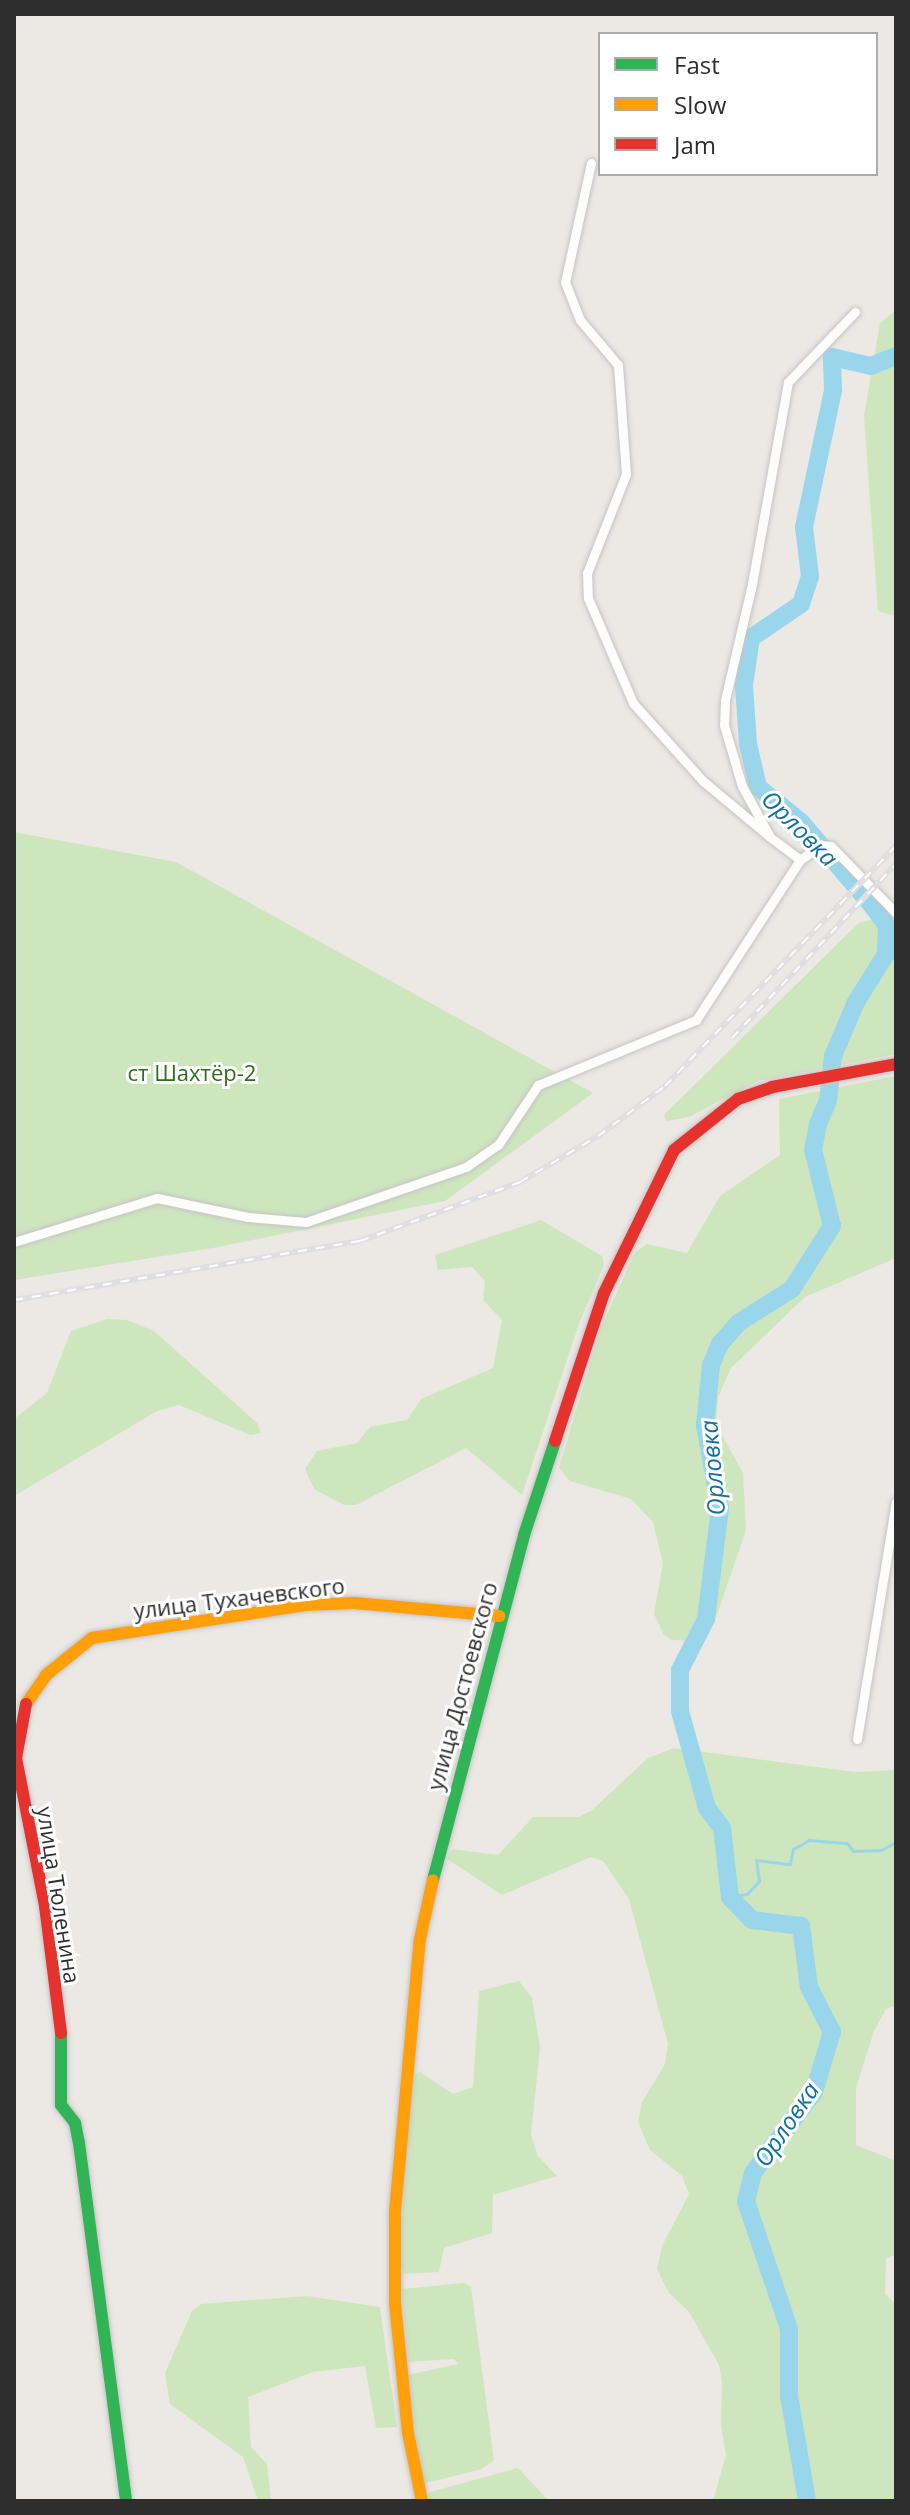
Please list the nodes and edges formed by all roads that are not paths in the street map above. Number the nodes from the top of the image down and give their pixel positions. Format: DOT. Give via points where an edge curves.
graph roads {
  1 [pos="591,163"];
  2 [pos="855,312"];
  3 [pos="770,837"];
  4 [pos="800,860"];
  5 [pos="896,913"];
  6 [pos="896,1064"];
  7 [pos="14,1242"];
  8 [pos="896,1502"];
  9 [pos="499,1616"];
  10 [pos="46,1675"];
  11 [pos="857,1739"];
  12 [pos="126,2501"];
  13 [pos="422,2501"];
  1 -- 3 [label="street" via="565,282 580,320 618,365 626,474 587,573 588,598 633,703 703,781"];
  2 -- 3 [label="street" via="788,382 725,700 724,725 742,786"];
  3 -- 4 [label="street"];
  4 -- 5 [label="street" via="818,847 831,846"];
  4 -- 7 [label="street" via="696,1020 538,1085 498,1145 466,1167 306,1222 248,1217 157,1198"];
  6 -- 9 [label="main road, улица Достоевского" via="772,1087 738,1099 674,1150 604,1293"];
  8 -- 11 [label="street"];
  9 -- 10 [label="main road, улица Тухачевского" via="354,1603 291,1607 92,1638"];
  9 -- 13 [label="main road, улица Достоевского" via="420,1939 398,2149 395,2303 408,2433"];
  10 -- 12 [label="main road, улица Тюленина" via="24,1706 16,1758 45,1906 63,2053 61,2105 75,2123"];
}
